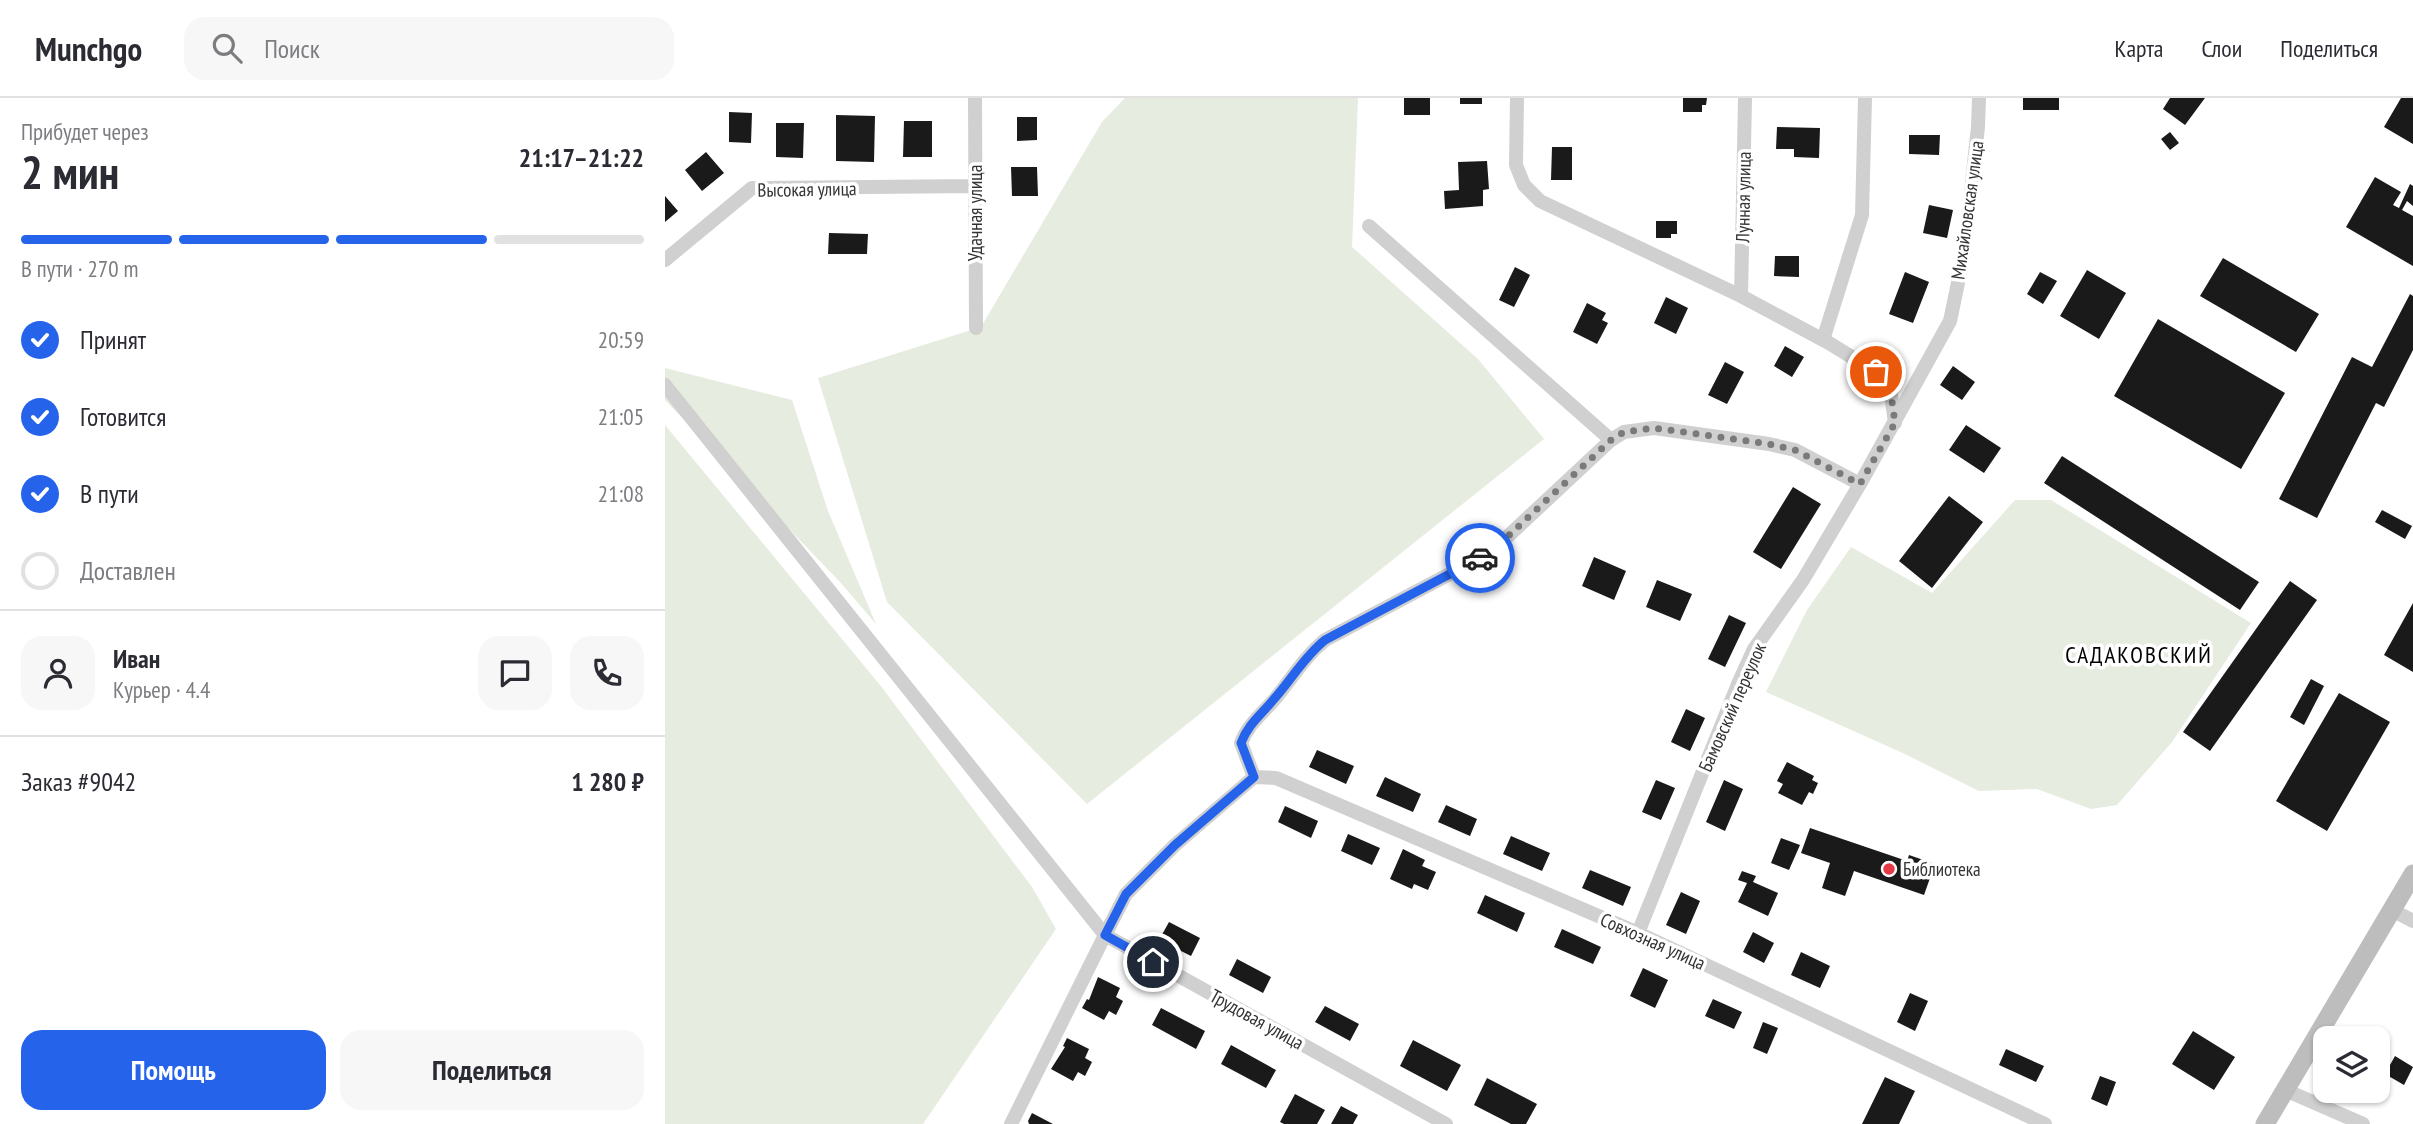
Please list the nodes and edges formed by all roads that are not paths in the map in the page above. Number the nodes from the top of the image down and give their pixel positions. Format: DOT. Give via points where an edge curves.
graph roads {
  1 [pos="975,98"];
  2 [pos="1517,98"];
  3 [pos="1745,98"];
  4 [pos="1865,98"];
  5 [pos="1979,98"];
  6 [pos="975,186"];
  7 [pos="1369,226"];
  8 [pos="665,260"];
  9 [pos="1741,296"];
  10 [pos="1950,321"];
  11 [pos="976,328"];
  12 [pos="1823,340"];
  13 [pos="665,385"];
  14 [pos="1895,423"];
  15 [pos="1611,440"];
  16 [pos="1860,484"];
  17 [pos="1254,777"];
  18 [pos="2413,874"];
  19 [pos="2392,910"];
  20 [pos="2413,921"];
  21 [pos="1638,933"];
  22 [pos="1105,935"];
  23 [pos="2285,1090"];
  24 [pos="1011,1124"];
  25 [pos="1446,1124"];
  26 [pos="2045,1124"];
  27 [pos="2266,1124"];
  28 [pos="2363,1124"];
  1 -- 6 [label="street, Удачная улица"];
  2 -- 9 [label="street" via="1516,165 1524,185 1540,201"];
  3 -- 9 [label="street, Лунная улица"];
  4 -- 12 [label="street" via="1862,215"];
  5 -- 10 [label="street, Михайловская улица" via="1964,254"];
  6 -- 8 [label="street, Высокая улица" via="752,187"];
  6 -- 11 [label="street, Удачная улица"];
  7 -- 15 [label="street"];
  9 -- 12 [label="street"];
  10 -- 14 [label="street, Бамовский переулок"];
  12 -- 14 [label="street" via="1876,372 1891,394"];
  13 -- 22 [label="street"];
  14 -- 16 [label="street, Бамовский переулок"];
  15 -- 16 [label="street" via="1624,432 1654,428 1769,444 1795,450"];
  15 -- 17 [label="street" via="1491,552 1313,650 1246,729 1241,743"];
  16 -- 21 [label="street, Бамовский переулок" via="1803,580 1754,649"];
  17 -- 21 [label="street, Совхозная улица" via="1276,778"];
  17 -- 22 [label="street" via="1126,894"];
  18 -- 19 [label="main road"];
  19 -- 20 [label="street"];
  19 -- 23 [label="main road"];
  21 -- 26 [label="street, Совхозная улица"];
  22 -- 24 [label="street"];
  22 -- 25 [label="street, Трудовая улица"];
  23 -- 27 [label="main road"];
  23 -- 28 [label="street"];
}
